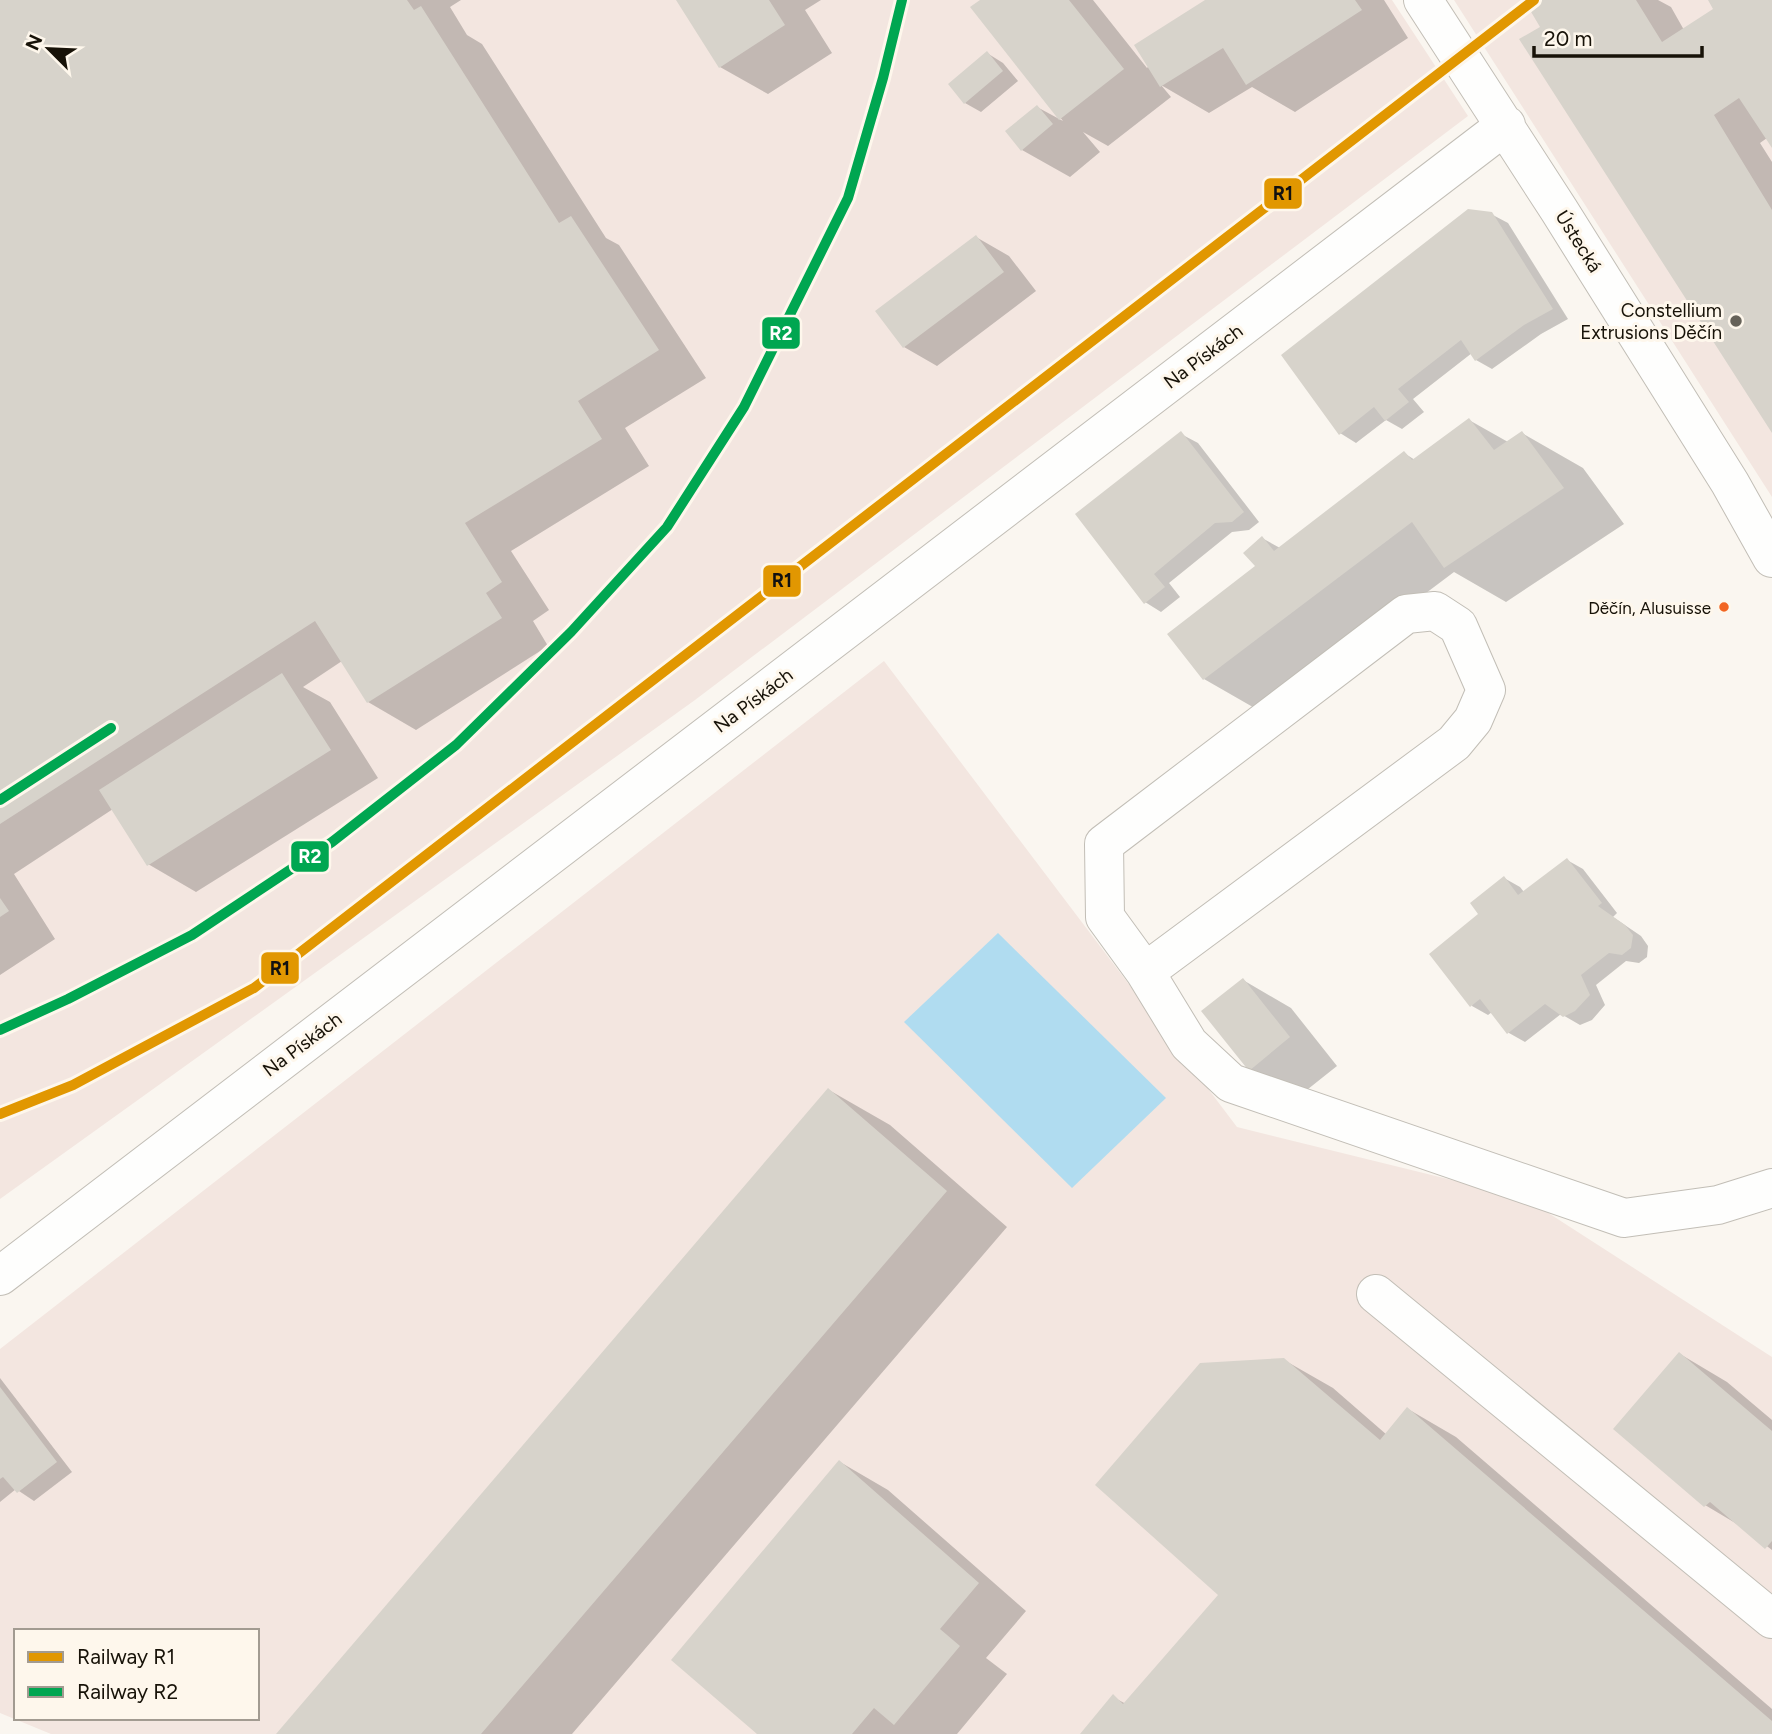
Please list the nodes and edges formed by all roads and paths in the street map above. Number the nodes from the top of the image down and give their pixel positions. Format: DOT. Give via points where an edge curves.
graph roads {
  1 [pos="1423,0"];
  2 [pos="1506,125"];
  3 [pos="1772,558"];
  4 [pos="1145,972"];
  5 [pos="1772,1188"];
  6 [pos="0,1276"];
  7 [pos="1376,1294"];
  8 [pos="1772,1619"];
  1 -- 2 [label="street, Ústecká"];
  2 -- 3 [label="street, Ústecká"];
  2 -- 6 [label="street, Na Pískách"];
  4 -- 4 [label="street" via="1105,917 1104,844 1406,614 1435,611 1458,626 1486,690 1473,720 1454,743"];
  4 -- 5 [label="street" via="1189,1044 1231,1083 1624,1219 1718,1205"];
  7 -- 8 [label="street"];
}
